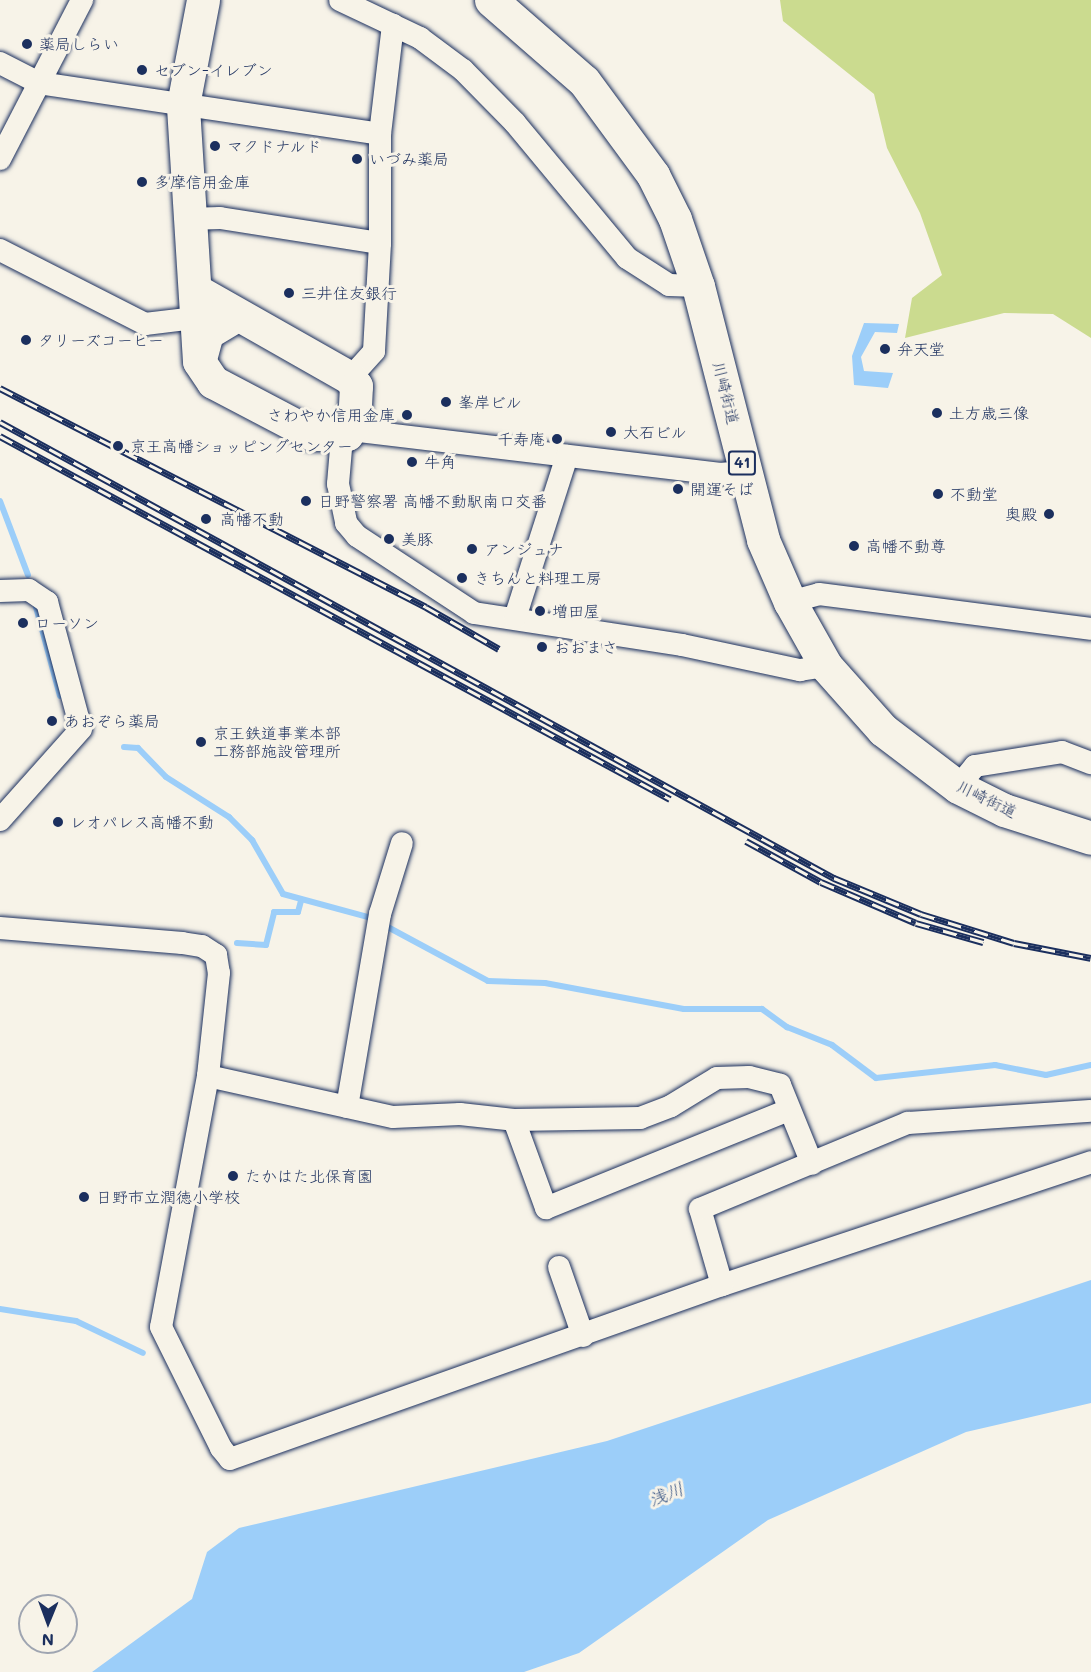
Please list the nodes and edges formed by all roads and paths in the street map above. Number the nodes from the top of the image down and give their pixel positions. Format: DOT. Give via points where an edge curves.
graph roads {
  1 [pos="82,0"];
  2 [pos="203,0"];
  3 [pos="340,0"];
  4 [pos="491,0"];
  5 [pos="365,5"];
  6 [pos="393,25"];
  7 [pos="0,63"];
  8 [pos="39,83"];
  9 [pos="183,105"];
  10 [pos="380,135"];
  11 [pos="0,159"];
  12 [pos="188,219"];
  13 [pos="380,243"];
  14 [pos="0,250"];
  15 [pos="698,286"];
  16 [pos="197,304"];
  17 [pos="242,319"];
  18 [pos="206,374"];
  19 [pos="350,378"];
  20 [pos="347,433"];
  21 [pos="567,456"];
  22 [pos="744,472"];
  23 [pos="0,591"];
  24 [pos="790,602"];
  25 [pos="515,618"];
  26 [pos="1091,629"];
  27 [pos="826,666"];
  28 [pos="1091,763"];
  29 [pos="958,787"];
  30 [pos="0,820"];
  31 [pos="1091,838"];
  32 [pos="402,843"];
  33 [pos="0,928"];
  34 [pos="208,1076"];
  35 [pos="347,1107"];
  36 [pos="788,1110"];
  37 [pos="1091,1111"];
  38 [pos="514,1120"];
  39 [pos="1091,1162"];
  40 [pos="812,1164"];
  41 [pos="559,1267"];
  42 [pos="722,1285"];
  43 [pos="583,1336"];
  1 -- 8 [label="street"];
  2 -- 9 [label="main road"];
  3 -- 5 [label="street"];
  4 -- 15 [label="main road, 川崎街道 / 41" via="548,46 618,124 653,175 675,219"];
  5 -- 6 [label="street"];
  6 -- 10 [label="street"];
  6 -- 15 [label="street" via="420,38 463,70 515,123 627,258 669,285"];
  7 -- 8 [label="street"];
  8 -- 9 [label="street"];
  8 -- 11 [label="street"];
  9 -- 10 [label="street"];
  9 -- 12 [label="main road"];
  10 -- 13 [label="street"];
  12 -- 13 [label="street" via="220,218"];
  12 -- 16 [label="main road"];
  13 -- 19 [label="street" via="374,351"];
  14 -- 16 [label="street" via="145,324 159,326"];
  15 -- 22 [label="main road, 川崎街道 / 41"];
  16 -- 17 [label="main road"];
  16 -- 18 [label="main road" via="200,362"];
  17 -- 18 [label="street" via="212,338"];
  17 -- 19 [label="main road"];
  18 -- 20 [label="main road" via="312,434"];
  19 -- 20 [label="main road" via="356,386"];
  20 -- 21 [label="street"];
  20 -- 25 [label="street" via="338,484 346,523 357,536 474,613"];
  21 -- 22 [label="street" via="720,474"];
  21 -- 25 [label="street"];
  22 -- 24 [label="main road, 川崎街道 / 41" via="763,540"];
  23 -- 30 [label="street" via="29,590 47,602 81,729"];
  24 -- 26 [label="street" via="819,594"];
  24 -- 27 [label="main road, 川崎街道 / 41"];
  25 -- 27 [label="street" via="800,670"];
  27 -- 29 [label="main road, 川崎街道 / 41" via="883,730"];
  28 -- 29 [label="street" via="1062,752 975,766"];
  29 -- 31 [label="main road, 川崎街道 / 41" via="1004,810"];
  32 -- 35 [label="street" via="379,922"];
  33 -- 34 [label="street" via="182,943 211,950 219,973"];
  34 -- 35 [label="street"];
  34 -- 43 [label="street" via="161,1327 220,1448 230,1459"];
  35 -- 38 [label="street" via="393,1117 460,1114"];
  36 -- 38 [label="street" via="780,1085 728,1077 640,1118"];
  36 -- 38 [label="street" via="546,1208"];
  36 -- 40 [label="street"];
  37 -- 40 [label="street" via="908,1123"];
  39 -- 42 [label="street"];
  40 -- 42 [label="street" via="700,1209"];
  41 -- 43 [label="street"];
  42 -- 43 [label="street"];
}
